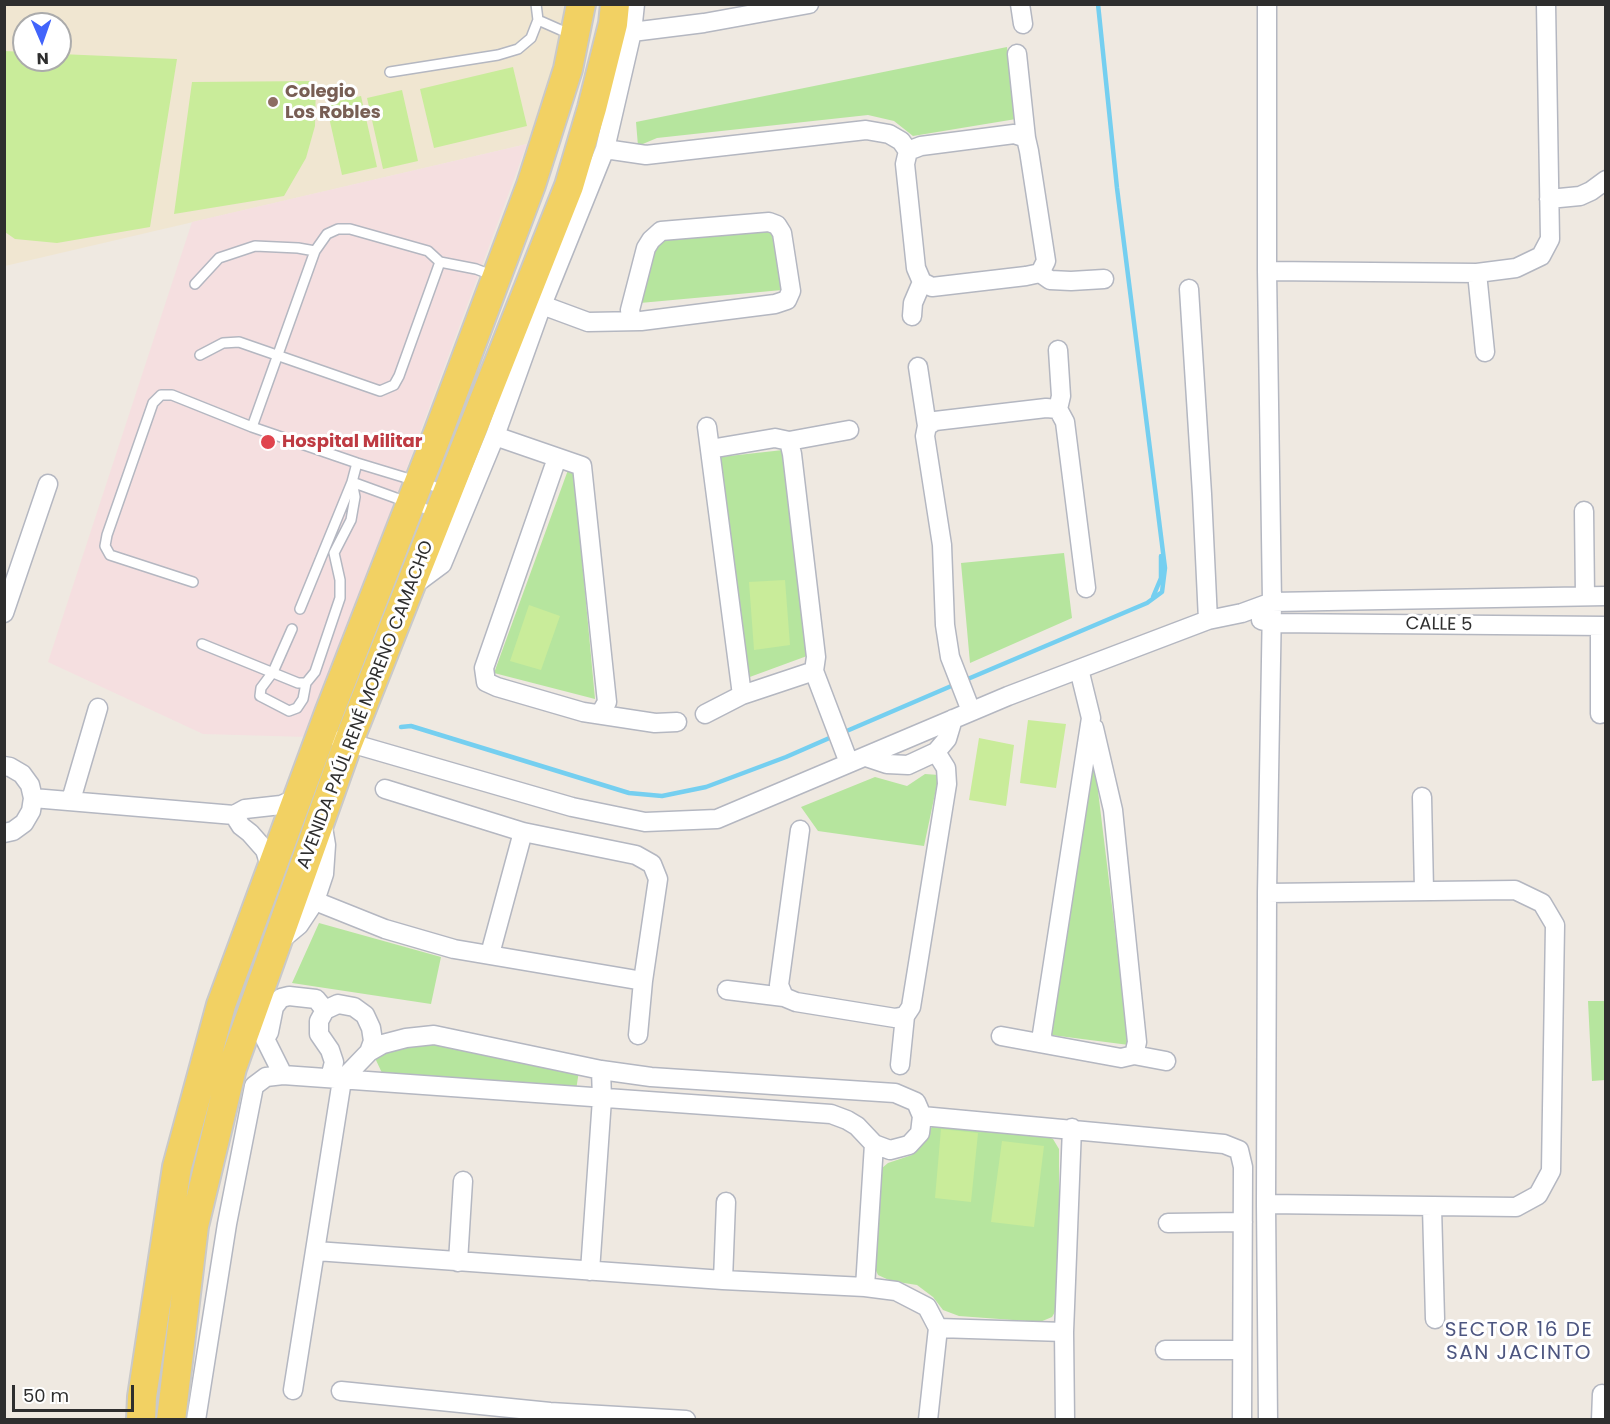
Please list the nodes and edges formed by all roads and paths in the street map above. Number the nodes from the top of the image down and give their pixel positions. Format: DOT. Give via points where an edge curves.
graph roads {
  1 [pos="537,4"];
  2 [pos="581,4"];
  3 [pos="615,4"];
  4 [pos="635,4"];
  5 [pos="808,4"];
  6 [pos="1020,4"];
  7 [pos="1267,4"];
  8 [pos="1546,4"];
  9 [pos="538,20"];
  10 [pos="1023,24"];
  11 [pos="632,32"];
  12 [pos="575,36"];
  13 [pos="1017,54"];
  14 [pos="390,72"];
  15 [pos="1026,138"];
  16 [pos="605,149"];
  17 [pos="908,151"];
  18 [pos="1605,180"];
  19 [pos="1549,199"];
  20 [pos="315,251"];
  21 [pos="440,262"];
  22 [pos="1267,271"];
  23 [pos="1040,273"];
  24 [pos="1477,273"];
  25 [pos="496,277"];
  26 [pos="1104,279"];
  27 [pos="922,282"];
  28 [pos="195,284"];
  29 [pos="1189,289"];
  30 [pos="542,305"];
  31 [pos="912,316"];
  32 [pos="632,320"];
  33 [pos="1058,350"];
  34 [pos="1485,352"];
  35 [pos="200,355"];
  36 [pos="277,356"];
  37 [pos="918,368"];
  38 [pos="1058,409"];
  39 [pos="927,426"];
  40 [pos="252,427"];
  41 [pos="707,427"];
  42 [pos="849,430"];
  43 [pos="495,436"];
  44 [pos="789,441"];
  45 [pos="710,449"];
  46 [pos="557,458"];
  47 [pos="357,463"];
  48 [pos="352,482"];
  49 [pos="48,484"];
  50 [pos="415,492"];
  51 [pos="443,502"];
  52 [pos="1584,511"];
  53 [pos="23,559"];
  54 [pos="4,564"];
  55 [pos="193,582"];
  56 [pos="410,588"];
  57 [pos="1086,588"];
  58 [pos="1585,596"];
  59 [pos="1605,596"];
  60 [pos="1272,603"];
  61 [pos="300,609"];
  62 [pos="4,613"];
  63 [pos="1242,613"];
  64 [pos="1208,620"];
  65 [pos="1272,623"];
  66 [pos="1603,626"];
  67 [pos="292,629"];
  68 [pos="202,644"];
  69 [pos="1079,669"];
  70 [pos="814,671"];
  71 [pos="273,672"];
  72 [pos="306,683"];
  73 [pos="742,695"];
  74 [pos="968,704"];
  75 [pos="98,708"];
  76 [pos="600,714"];
  77 [pos="705,714"];
  78 [pos="1600,714"];
  79 [pos="1091,718"];
  80 [pos="953,719"];
  81 [pos="677,722"];
  82 [pos="321,734"];
  83 [pos="348,743"];
  84 [pos="936,752"];
  85 [pos="858,760"];
  86 [pos="4,766"];
  87 [pos="385,789"];
  88 [pos="1422,797"];
  89 [pos="33,798"];
  90 [pos="297,798"];
  91 [pos="71,800"];
  92 [pos="234,815"];
  93 [pos="321,817"];
  94 [pos="800,830"];
  95 [pos="523,832"];
  96 [pos="4,833"];
  97 [pos="271,869"];
  98 [pos="1424,890"];
  99 [pos="1267,893"];
  100 [pos="315,902"];
  101 [pos="277,943"];
  102 [pos="490,954"];
  103 [pos="644,981"];
  104 [pos="727,990"];
  105 [pos="784,997"];
  106 [pos="325,1010"];
  107 [pos="905,1016"];
  108 [pos="256,1034"];
  109 [pos="638,1035"];
  110 [pos="1001,1036"];
  111 [pos="1043,1043"];
  112 [pos="369,1052"];
  113 [pos="1134,1054"];
  114 [pos="1166,1061"];
  115 [pos="900,1065"];
  116 [pos="601,1070"];
  117 [pos="283,1075"];
  118 [pos="336,1079"];
  119 [pos="602,1099"];
  120 [pos="922,1116"];
  121 [pos="1072,1128"];
  122 [pos="874,1143"];
  123 [pos="463,1181"];
  124 [pos="726,1202"];
  125 [pos="1266,1204"];
  126 [pos="1432,1207"];
  127 [pos="1243,1222"];
  128 [pos="1168,1223"];
  129 [pos="316,1251"];
  130 [pos="458,1262"];
  131 [pos="590,1271"];
  132 [pos="723,1280"];
  133 [pos="865,1287"];
  134 [pos="1435,1319"];
  135 [pos="938,1328"];
  136 [pos="1064,1332"];
  137 [pos="1165,1350"];
  138 [pos="1242,1350"];
  139 [pos="293,1390"];
  140 [pos="341,1391"];
  141 [pos="1602,1394"];
  142 [pos="550,1416"];
  143 [pos="141,1419"];
  144 [pos="171,1419"];
  145 [pos="196,1419"];
  146 [pos="686,1419"];
  147 [pos="928,1419"];
  148 [pos="1065,1419"];
  149 [pos="1242,1419"];
  150 [pos="1268,1419"];
  151 [pos="1601,1419"];
  1 -- 9 [label="lane"];
  2 -- 12 [label="main road, AVENIDA PAÚL RENÉ MORENO CAMACHO"];
  3 -- 51 [label="main road, AVENIDA PAÚL RENÉ MORENO CAMACHO" via="592,108 568,186"];
  4 -- 11 [label="street"];
  5 -- 11 [label="street"];
  6 -- 10 [label="street"];
  7 -- 22 [label="street"];
  8 -- 19 [label="street"];
  9 -- 12 [label="lane"];
  9 -- 14 [label="lane" via="531,38 518,49"];
  11 -- 16 [label="street"];
  12 -- 25 [label="main road, AVENIDA PAÚL RENÉ MORENO CAMACHO" via="534,174"];
  13 -- 15 [label="street"];
  15 -- 17 [label="street" via="1014,134"];
  15 -- 23 [label="street" via="1046,261"];
  16 -- 17 [label="street" via="646,154 866,130 890,134"];
  16 -- 30 [label="street"];
  17 -- 27 [label="street" via="905,164 916,268"];
  18 -- 19 [label="street" via="1580,196"];
  19 -- 24 [label="street" via="1550,239 1542,256 1516,268"];
  20 -- 21 [label="lane" via="327,234 350,229 428,251"];
  20 -- 28 [label="lane" via="255,246 219,258"];
  20 -- 36 [label="lane"];
  21 -- 25 [label="lane"];
  21 -- 36 [label="lane" via="394,385 380,391"];
  22 -- 24 [label="street"];
  22 -- 60 [label="street"];
  23 -- 26 [label="street" via="1050,280 1071,282"];
  23 -- 27 [label="street" via="932,287"];
  24 -- 34 [label="street"];
  25 -- 50 [label="main road, AVENIDA PAÚL RENÉ MORENO CAMACHO"];
  27 -- 31 [label="street"];
  29 -- 64 [label="street"];
  30 -- 32 [label="street" via="588,322"];
  30 -- 43 [label="street"];
  32 -- 32 [label="street" via="787,300 790,291 782,233 777,225 768,222 661,231 646,248 630,310"];
  33 -- 38 [label="street"];
  35 -- 36 [label="lane" via="223,343 239,342"];
  36 -- 40 [label="lane"];
  37 -- 39 [label="street"];
  38 -- 39 [label="street" via="935,421"];
  38 -- 57 [label="street" via="1065,422"];
  39 -- 74 [label="street" via="925,436 942,545 945,625 950,657"];
  40 -- 47 [label="lane"];
  40 -- 55 [label="lane" via="172,395 161,395 153,403 105,546 110,555"];
  41 -- 45 [label="street"];
  42 -- 44 [label="street"];
  43 -- 46 [label="street"];
  43 -- 56 [label="street" via="442,564"];
  44 -- 45 [label="street" via="775,438"];
  44 -- 70 [label="street" via="816,657"];
  45 -- 73 [label="street"];
  46 -- 76 [label="street" via="582,466 584,475 607,702"];
  46 -- 76 [label="street" via="484,668 486,682"];
  47 -- 48 [label="lane"];
  47 -- 50 [label="lane"];
  48 -- 50 [label="lane"];
  48 -- 61 [label="lane"];
  48 -- 72 [label="lane" via="355,497 351,520 334,553 340,598 315,672"];
  49 -- 53 [label="street"];
  50 -- 51 [label="lane"];
  50 -- 51 [label="lane"];
  50 -- 82 [label="main road, AVENIDA PAÚL RENÉ MORENO CAMACHO"];
  51 -- 56 [label="main road, AVENIDA PAÚL RENÉ MORENO CAMACHO"];
  52 -- 58 [label="street"];
  53 -- 54 [label="street"];
  53 -- 62 [label="street"];
  56 -- 83 [label="main road, AVENIDA PAÚL RENÉ MORENO CAMACHO"];
  58 -- 59 [label="street, CALLE 5"];
  58 -- 60 [label="street, CALLE 5"];
  60 -- 63 [label="street, CALLE 5"];
  60 -- 65 [label="street"];
  63 -- 64 [label="street, CALLE 5"];
  63 -- 65 [label="street, CALLE 5"];
  64 -- 69 [label="street, CALLE 5"];
  65 -- 66 [label="street, CALLE 5"];
  65 -- 99 [label="street"];
  66 -- 78 [label="street"];
  67 -- 71 [label="lane"];
  68 -- 71 [label="lane"];
  69 -- 74 [label="street, CALLE 5"];
  69 -- 79 [label="street"];
  70 -- 73 [label="street"];
  70 -- 85 [label="street" via="843,743"];
  71 -- 72 [label="lane"];
  71 -- 72 [label="lane" via="260,696 289,711 303,699"];
  73 -- 77 [label="street"];
  74 -- 80 [label="street, CALLE 5"];
  75 -- 91 [label="street"];
  76 -- 81 [label="street" via="655,723"];
  79 -- 111 [label="street"];
  79 -- 113 [label="street" via="1113,810 1137,1042"];
  80 -- 84 [label="street" via="947,739"];
  80 -- 85 [label="street, CALLE 5"];
  82 -- 83 [label="street, CALLE 5"];
  82 -- 90 [label="main road, AVENIDA PAÚL RENÉ MORENO CAMACHO"];
  83 -- 85 [label="street, CALLE 5" via="572,807 645,822 717,819"];
  83 -- 93 [label="main road, AVENIDA PAÚL RENÉ MORENO CAMACHO"];
  84 -- 85 [label="street" via="908,765"];
  84 -- 107 [label="street" via="946,768 947,784 911,1007"];
  86 -- 89 [label="street" via="22,774"];
  87 -- 95 [label="street"];
  88 -- 98 [label="street"];
  89 -- 91 [label="street"];
  89 -- 96 [label="street" via="24,823"];
  90 -- 92 [label="street"];
  90 -- 97 [label="main road, AVENIDA PAÚL RENÉ MORENO CAMACHO"];
  91 -- 92 [label="street"];
  92 -- 97 [label="street" via="265,850"];
  93 -- 100 [label="street" via="327,845 324,874"];
  93 -- 101 [label="main road, AVENIDA PAÚL RENÉ MORENO CAMACHO"];
  94 -- 105 [label="street" via="779,986"];
  95 -- 102 [label="street"];
  95 -- 103 [label="street" via="636,855 652,864 658,879"];
  97 -- 143 [label="main road, AVENIDA PAÚL RENÉ MORENO CAMACHO" via="221,1005 177,1167"];
  98 -- 99 [label="street"];
  98 -- 126 [label="street" via="1515,890 1542,903 1555,926 1551,1171 1539,1194 1516,1207"];
  99 -- 125 [label="street"];
  100 -- 101 [label="street" via="299,925"];
  100 -- 102 [label="street" via="385,929 454,949"];
  101 -- 108 [label="main road, AVENIDA PAÚL RENÉ MORENO CAMACHO"];
  102 -- 103 [label="street"];
  103 -- 109 [label="street"];
  104 -- 105 [label="street"];
  105 -- 107 [label="street" via="895,1018"];
  106 -- 108 [label="street" via="316,999 281,998 274,1007 269,1032"];
  106 -- 112 [label="street" via="338,1004 354,1007 365,1016 373,1041"];
  106 -- 118 [label="street" via="319,1021 319,1034 330,1050"];
  107 -- 115 [label="street"];
  108 -- 117 [label="street"];
  108 -- 144 [label="main road, AVENIDA PAÚL RENÉ MORENO CAMACHO" via="232,1068 194,1226"];
  110 -- 111 [label="street"];
  111 -- 113 [label="street" via="1121,1058"];
  112 -- 116 [label="street" via="383,1044 434,1035"];
  112 -- 118 [label="street"];
  113 -- 114 [label="street"];
  116 -- 119 [label="street"];
  116 -- 120 [label="street" via="651,1077 896,1093 916,1102"];
  117 -- 118 [label="street"];
  117 -- 145 [label="street" via="266,1077 254,1086 226,1224"];
  118 -- 119 [label="street"];
  118 -- 129 [label="street"];
  119 -- 122 [label="street" via="831,1114 856,1126"];
  119 -- 131 [label="street"];
  120 -- 121 [label="street"];
  120 -- 122 [label="street" via="920,1133 909,1145 890,1150"];
  121 -- 127 [label="street" via="1224,1144 1239,1150 1243,1167"];
  121 -- 136 [label="street"];
  122 -- 133 [label="street"];
  123 -- 130 [label="street"];
  124 -- 132 [label="street"];
  125 -- 126 [label="street"];
  125 -- 150 [label="street"];
  126 -- 134 [label="street"];
  127 -- 128 [label="street"];
  127 -- 138 [label="street"];
  129 -- 130 [label="street"];
  129 -- 139 [label="street"];
  130 -- 131 [label="street"];
  131 -- 132 [label="street"];
  132 -- 133 [label="street"];
  133 -- 135 [label="street" via="896,1291 927,1307"];
  135 -- 136 [label="street"];
  135 -- 147 [label="street"];
  136 -- 148 [label="street"];
  137 -- 138 [label="street"];
  138 -- 149 [label="street"];
  140 -- 142 [label="street"];
  141 -- 151 [label="street"];
  142 -- 146 [label="street"];
}
